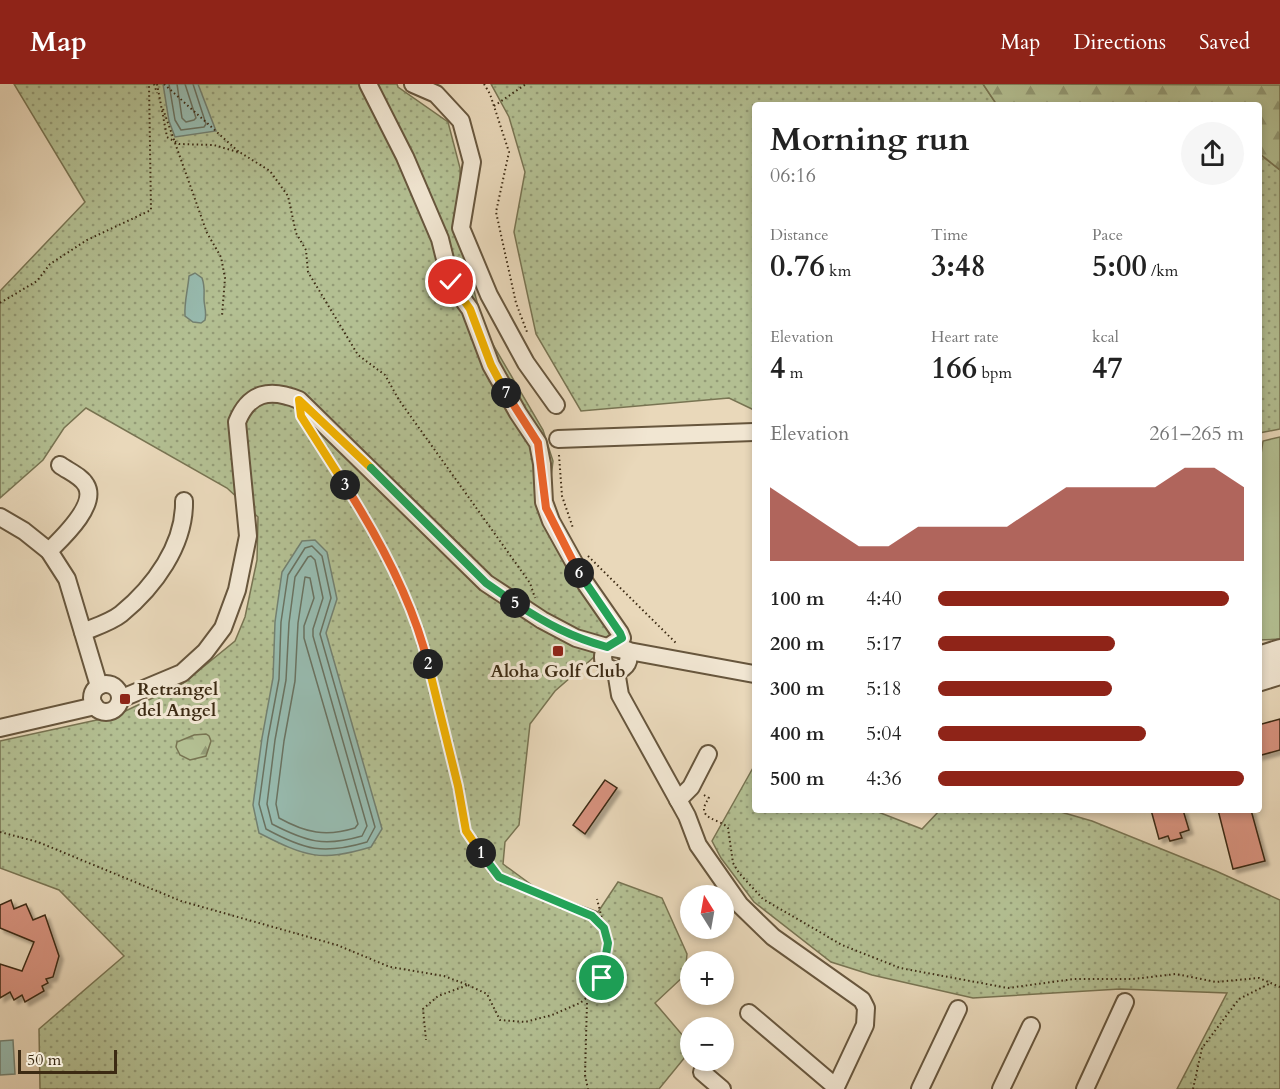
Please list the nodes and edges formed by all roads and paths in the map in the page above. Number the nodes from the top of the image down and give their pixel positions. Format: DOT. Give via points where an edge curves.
graph roads {
  1 [pos="149,84"];
  2 [pos="156,84"];
  3 [pos="164,84"];
  4 [pos="368,84"];
  5 [pos="413,84"];
  6 [pos="484,84"];
  7 [pos="526,84"];
  8 [pos="494,106"];
  9 [pos="241,153"];
  10 [pos="0,303"];
  11 [pos="222,315"];
  12 [pos="528,333"];
  13 [pos="556,405"];
  14 [pos="752,432"];
  15 [pos="314,436"];
  16 [pos="558,439"];
  17 [pos="60,465"];
  18 [pos="184,501"];
  19 [pos="1,523"];
  20 [pos="576,537"];
  21 [pos="49,551"];
  22 [pos="588,555"];
  23 [pos="542,621"];
  24 [pos="83,632"];
  25 [pos="678,646"];
  26 [pos="607,647"];
  27 [pos="1280,648"];
  28 [pos="627,650"];
  29 [pos="1262,654"];
  30 [pos="1280,662"];
  31 [pos="1262,668"];
  32 [pos="616,671"];
  33 [pos="752,674"];
  34 [pos="1280,676"];
  35 [pos="1262,682"];
  36 [pos="99,686"];
  37 [pos="120,699"];
  38 [pos="95,706"];
  39 [pos="0,728"];
  40 [pos="708,754"];
  41 [pos="691,788"];
  42 [pos="678,800"];
  43 [pos="0,832"];
  44 [pos="597,900"];
  45 [pos="604,928"];
  46 [pos="1271,983"];
  47 [pos="468,985"];
  48 [pos="1280,987"];
  49 [pos="1125,1002"];
  50 [pos="587,1003"];
  51 [pos="958,1009"];
  52 [pos="749,1013"];
  53 [pos="1031,1026"];
  54 [pos="426,1040"];
  55 [pos="702,1072"];
  56 [pos="836,1088"];
  57 [pos="588,1089"];
  58 [pos="722,1089"];
  59 [pos="920,1089"];
  60 [pos="1002,1089"];
  61 [pos="1084,1089"];
  62 [pos="1193,1089"];
  1 -- 10 [label="path" via="151,210 87,240 50,264 37,281"];
  2 -- 9 [label="path" via="166,138 179,144 214,145"];
  2 -- 11 [label="path" via="207,232 221,257 225,278"];
  3 -- 9 [label="path"];
  4 -- 26 [label="street" via="440,239 451,282 470,309 491,365 538,443 544,502 551,521 586,584 620,633 622,638"];
  5 -- 13 [label="street" via="436,94 461,121 472,162 461,228 489,295 526,363"];
  6 -- 8 [label="path"];
  7 -- 8 [label="path"];
  8 -- 12 [label="path" via="509,152 496,212 516,303"];
  9 -- 23 [label="path" via="270,171 288,196 309,272 358,355 385,375 530,584"];
  14 -- 16 [label="street"];
  15 -- 45 [label="path" via="376,534 422,637 466,831 499,877 592,916"];
  16 -- 20 [label="path" via="562,496"];
  17 -- 21 [label="street" via="87,486 89,496 84,510"];
  18 -- 24 [label="street" via="177,543 164,566 119,616"];
  19 -- 21 [label="street" via="24,531"];
  21 -- 24 [label="street" via="67,579"];
  22 -- 25 [label="path"];
  23 -- 26 [label="street" via="576,638"];
  23 -- 37 [label="street" via="486,583 299,400 270,392 255,398 237,422 248,536 237,590 222,628 205,652 182,673"];
  24 -- 36 [label="street"];
  26 -- 28 [label="street"];
  26 -- 32 [label="street" via="603,662"];
  27 -- 29 [label="street"];
  28 -- 32 [label="street" via="628,663"];
  28 -- 33 [label="street"];
  30 -- 31 [label="street"];
  32 -- 42 [label="street" via="620,695"];
  34 -- 35 [label="street"];
  36 -- 37 [label="street" via="116,688"];
  36 -- 38 [label="street" via="92,695"];
  37 -- 38 [label="street" via="106,711"];
  38 -- 39 [label="street"];
  40 -- 41 [label="street"];
  41 -- 42 [label="street"];
  41 -- 46 [label="path" via="709,798 705,806 707,815 728,828 733,863 763,899 842,945 900,968 1008,988 1074,979 1176,974 1216,982 1259,978"];
  42 -- 56 [label="street" via="698,845 740,905 773,937 861,1000 866,1008 865,1025"];
  43 -- 47 [label="path" via="38,842 181,902 337,945 390,967 444,976"];
  44 -- 45 [label="path"];
  45 -- 47 [label="path" via="608,943 602,978 594,992 552,1015 525,1022 500,1020 487,994"];
  46 -- 48 [label="path"];
  46 -- 62 [label="path" via="1239,999 1202,1048"];
  47 -- 54 [label="path" via="438,996 423,1009"];
  49 -- 61 [label="street"];
  50 -- 57 [label="path"];
  51 -- 59 [label="street"];
  52 -- 56 [label="street"];
  53 -- 60 [label="street"];
  55 -- 58 [label="street"];
}
